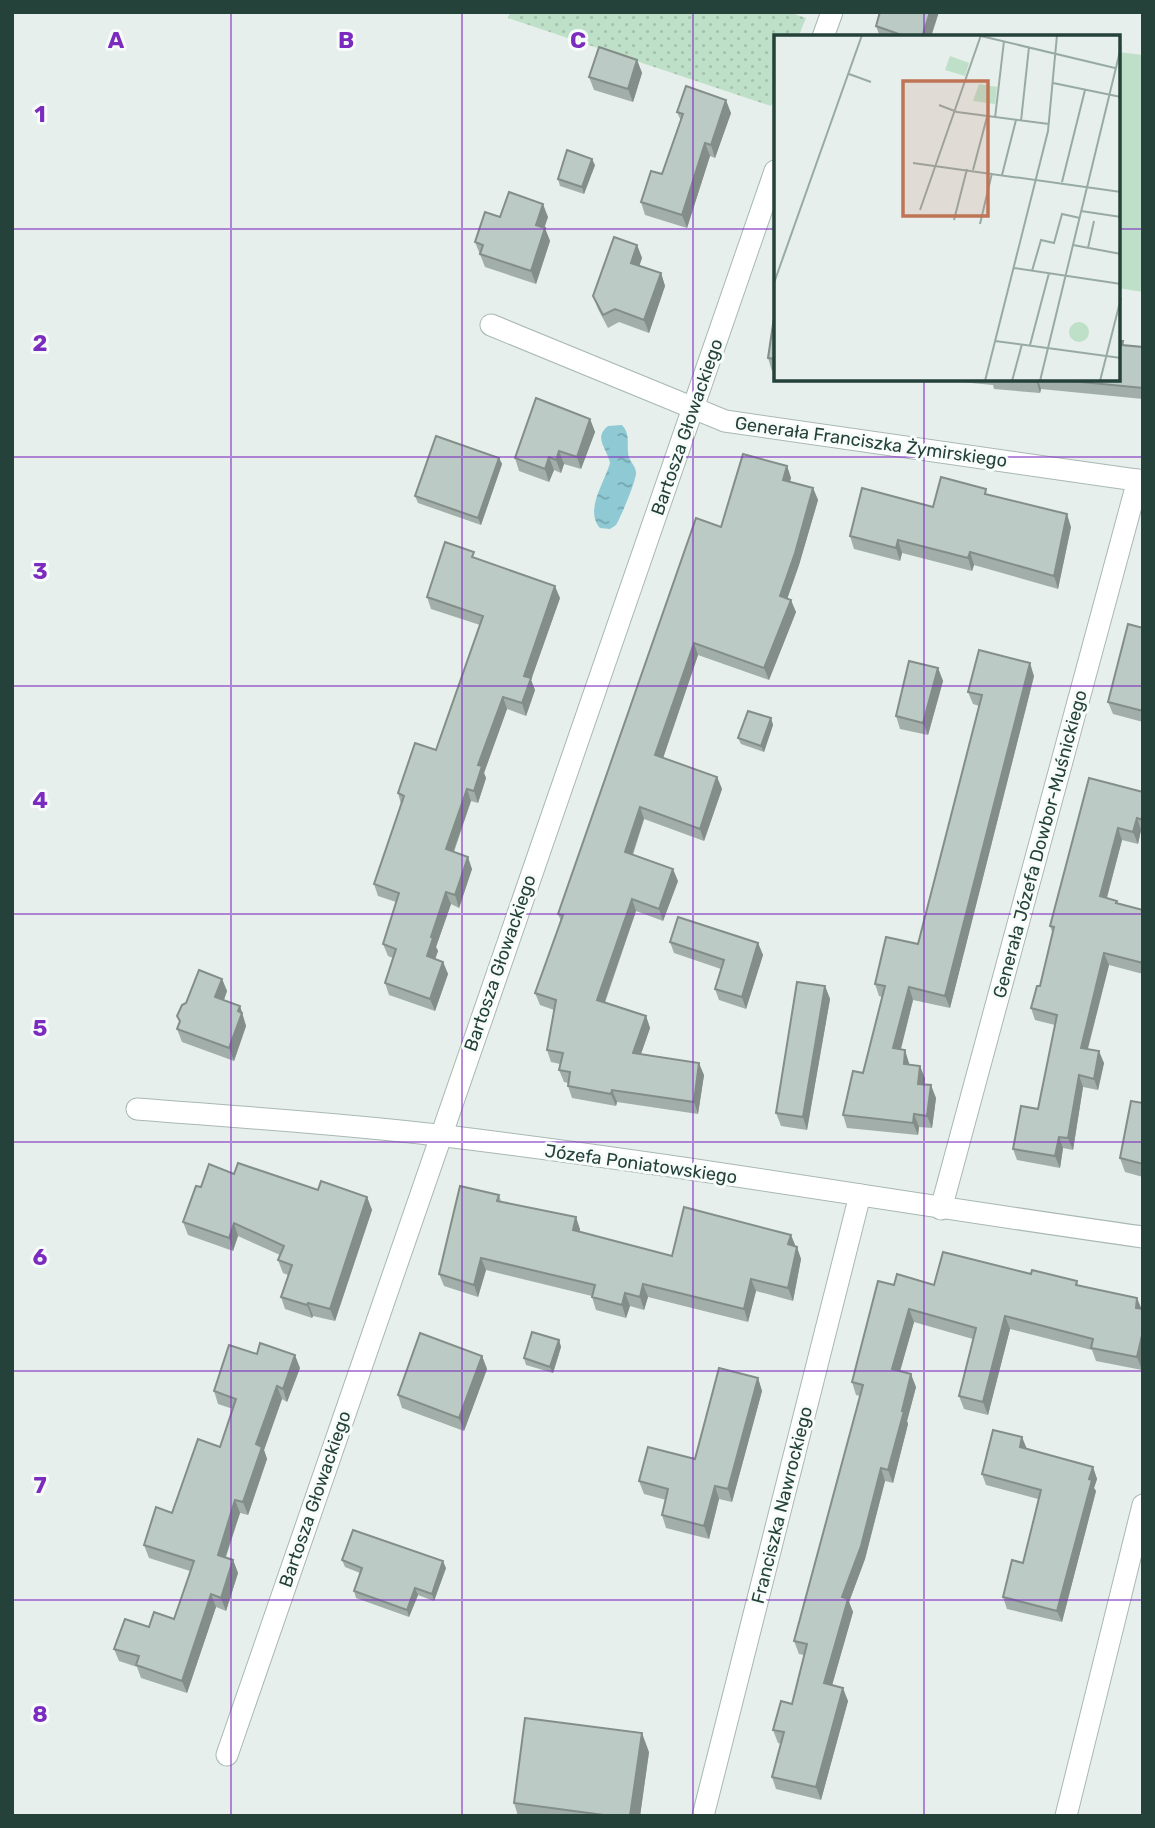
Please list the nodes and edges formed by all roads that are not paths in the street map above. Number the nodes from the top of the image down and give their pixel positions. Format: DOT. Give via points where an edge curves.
graph roads {
  1 [pos="832,12"];
  2 [pos="824,35"];
  3 [pos="774,174"];
  4 [pos="491,325"];
  5 [pos="694,409"];
  6 [pos="1140,480"];
  7 [pos="137,1109"];
  8 [pos="440,1135"];
  9 [pos="860,1195"];
  10 [pos="941,1209"];
  11 [pos="1143,1237"];
  12 [pos="1143,1505"];
  13 [pos="227,1755"];
  14 [pos="703,1816"];
  15 [pos="1066,1816"];
  1 -- 2 [label="street"];
  3 -- 5 [label="street, Bartosza Głowackiego"];
  4 -- 5 [label="street, Generała Franciszka Żymirskiego"];
  5 -- 6 [label="street, Generała Franciszka Żymirskiego" via="725,421"];
  5 -- 8 [label="street, Bartosza Głowackiego"];
  6 -- 10 [label="street, Generała Józefa Dowbor-Muśnickiego"];
  7 -- 8 [label="street, Józefa Poniatowskiego"];
  8 -- 9 [label="street, Józefa Poniatowskiego"];
  8 -- 13 [label="street, Bartosza Głowackiego"];
  9 -- 10 [label="street, Józefa Poniatowskiego"];
  9 -- 14 [label="street, Franciszka Nawrockiego"];
  10 -- 11 [label="street, Józefa Poniatowskiego"];
  12 -- 15 [label="street"];
}
